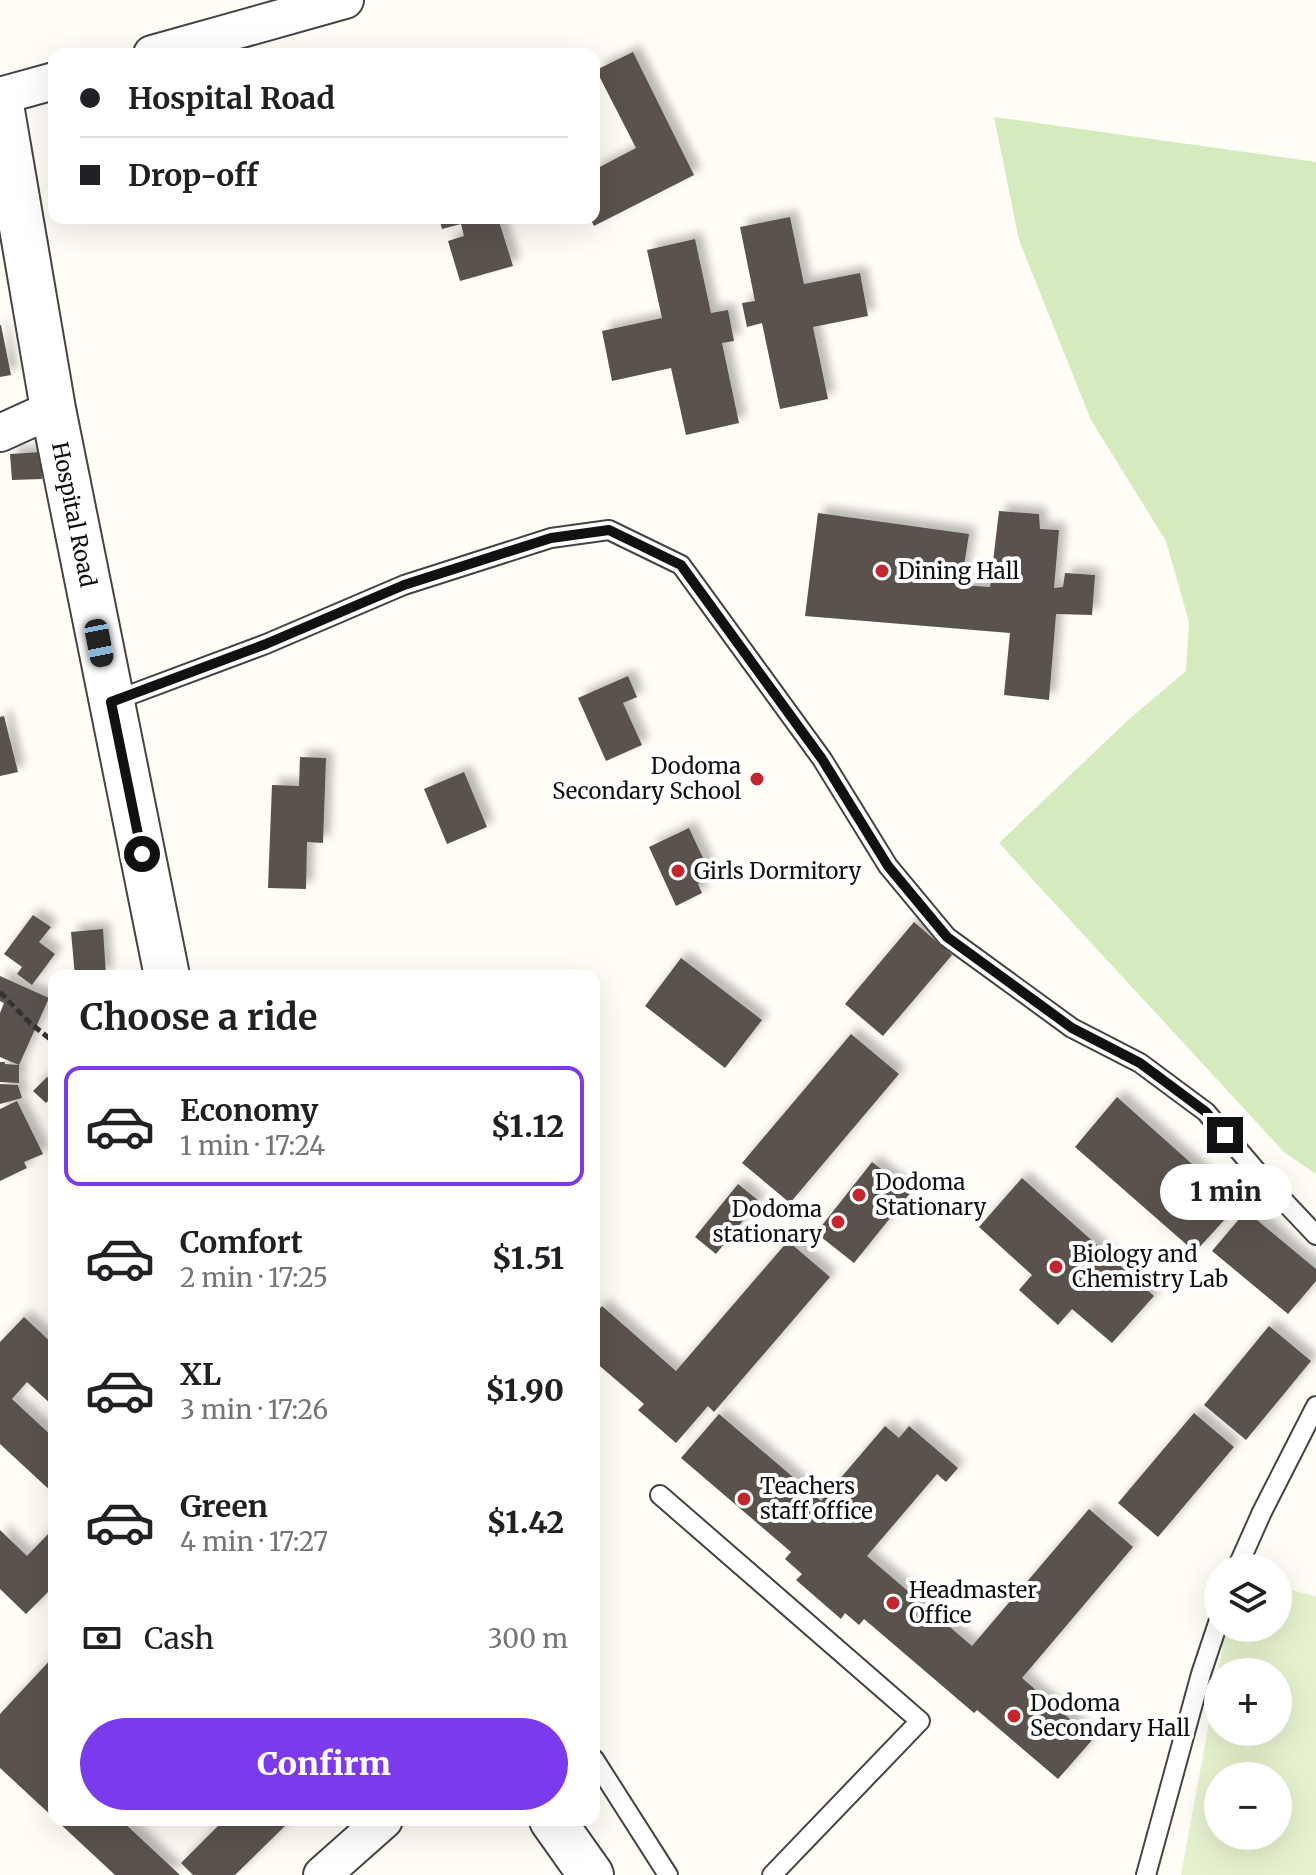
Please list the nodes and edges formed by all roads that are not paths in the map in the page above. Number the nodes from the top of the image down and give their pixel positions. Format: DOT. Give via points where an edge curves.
graph roads {
  1 [pos="345,0"];
  2 [pos="173,48"];
  3 [pos="48,83"];
  4 [pos="0,98"];
  5 [pos="53,409"];
  6 [pos="0,433"];
  7 [pos="111,702"];
  8 [pos="166,970"];
  9 [pos="1316,1235"];
  10 [pos="1316,1406"];
  11 [pos="660,1495"];
  12 [pos="1243,1554"];
  13 [pos="1212,1642"];
  14 [pos="600,1768"];
  15 [pos="377,1826"];
  16 [pos="556,1826"];
  17 [pos="322,1875"];
  18 [pos="591,1875"];
  19 [pos="668,1875"];
  20 [pos="772,1875"];
  21 [pos="1146,1875"];
  1 -- 2 [label="street"];
  3 -- 4 [label="street"];
  4 -- 5 [label="street, Hospital Road"];
  5 -- 6 [label="street"];
  5 -- 7 [label="street, Hospital Road"];
  7 -- 8 [label="street, Hospital Road"];
  7 -- 9 [label="lane" via="404,585 551,538 609,530 681,565 822,759 888,866 947,937 1072,1028 1140,1063 1206,1112"];
  10 -- 12 [label="lane"];
  11 -- 20 [label="lane" via="920,1721"];
  13 -- 21 [label="lane"];
  14 -- 19 [label="lane"];
  15 -- 17 [label="street"];
  16 -- 18 [label="street"];
}
